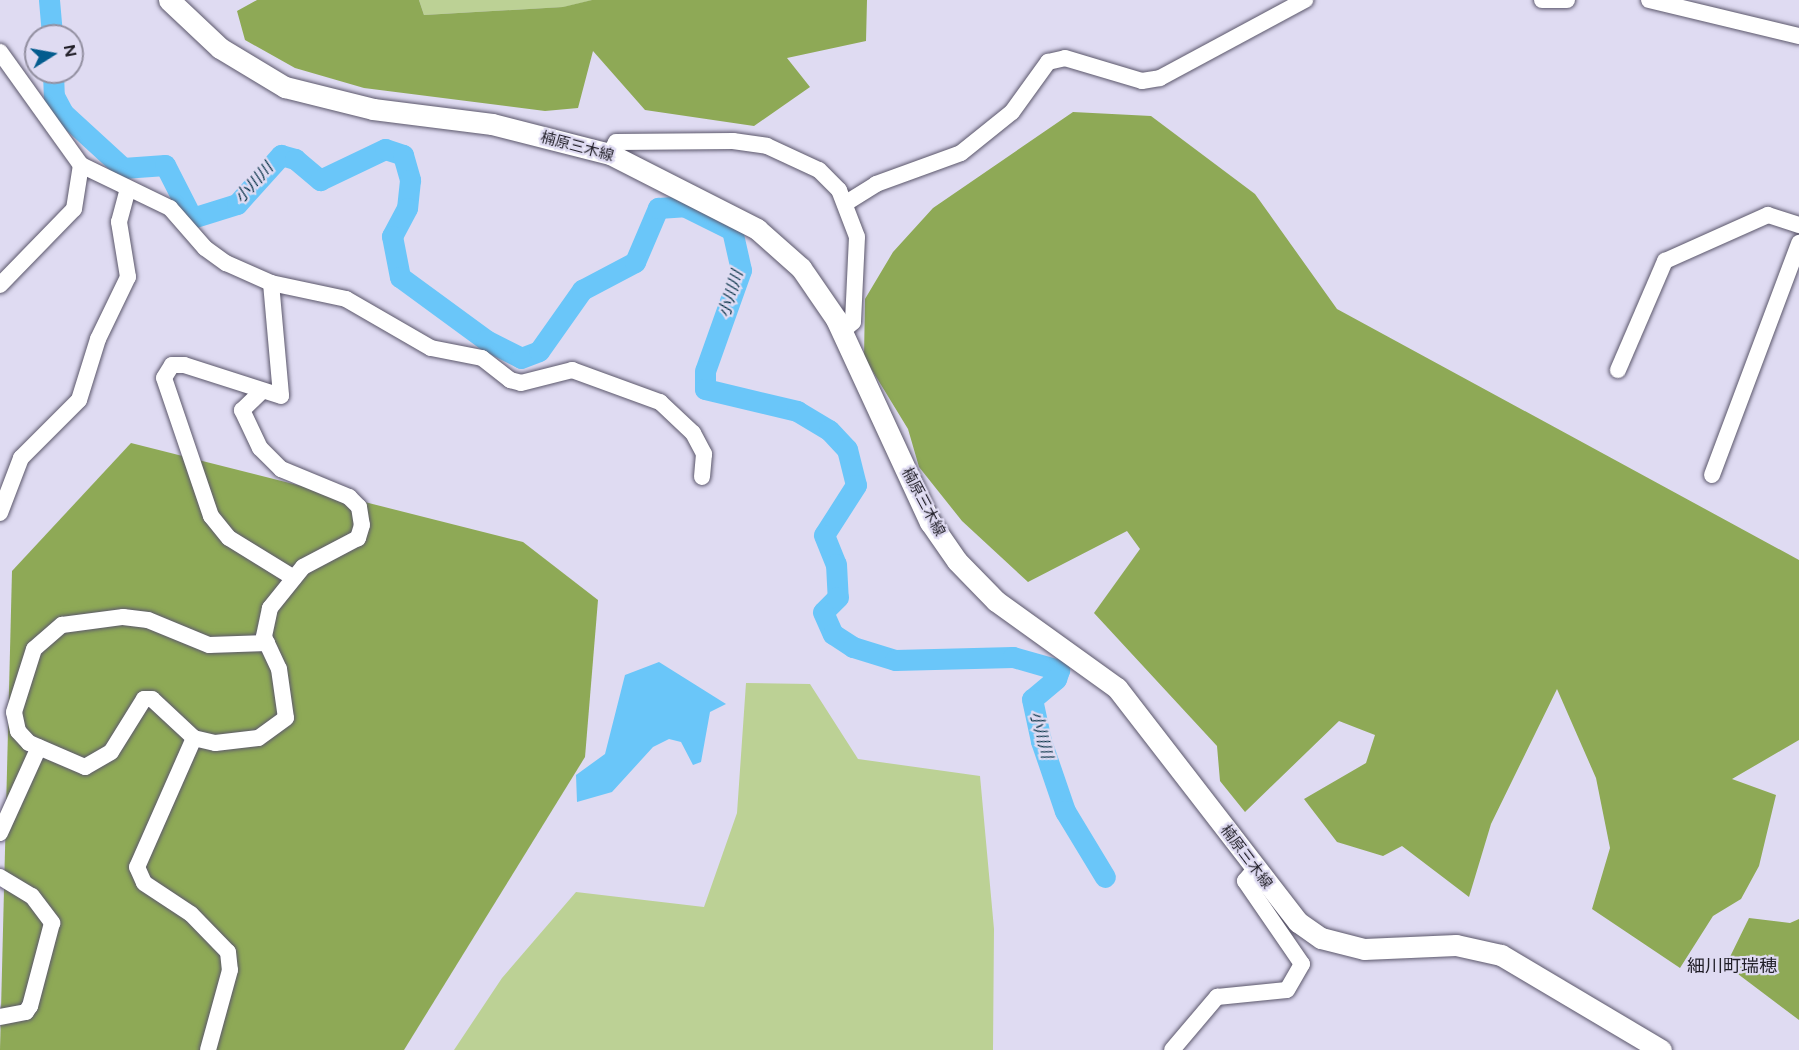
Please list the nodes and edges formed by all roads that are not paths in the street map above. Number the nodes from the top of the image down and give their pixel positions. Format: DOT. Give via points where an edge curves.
graph roads {
  1 [pos="169,0"];
  2 [pos="1305,0"];
  3 [pos="1542,0"];
  4 [pos="1567,0"];
  5 [pos="1649,0"];
  6 [pos="1799,36"];
  7 [pos="0,52"];
  8 [pos="610,154"];
  9 [pos="81,165"];
  10 [pos="128,189"];
  11 [pos="846,203"];
  12 [pos="1799,225"];
  13 [pos="1799,243"];
  14 [pos="271,283"];
  15 [pos="0,285"];
  16 [pos="841,332"];
  17 [pos="1618,370"];
  18 [pos="262,391"];
  19 [pos="1712,476"];
  20 [pos="702,477"];
  21 [pos="0,513"];
  22 [pos="294,578"];
  23 [pos="267,643"];
  24 [pos="194,738"];
  25 [pos="39,747"];
  26 [pos="0,833"];
  27 [pos="1255,869"];
  28 [pos="0,876"];
  29 [pos="0,1017"];
  30 [pos="208,1050"];
  31 [pos="1172,1050"];
  32 [pos="1661,1050"];
  1 -- 8 [label="main road, 楠原三木線" via="220,48 285,87 374,109 492,124"];
  2 -- 11 [label="street" via="1160,78 1142,81 1065,58 1048,62 1012,112 961,153 876,184"];
  3 -- 4 [label="street"];
  5 -- 6 [label="street"];
  7 -- 9 [label="street"];
  8 -- 11 [label="street" via="616,142 767,146 819,170"];
  8 -- 16 [label="main road, 楠原三木線" via="757,229 801,268"];
  9 -- 10 [label="street"];
  9 -- 15 [label="street" via="74,209"];
  10 -- 14 [label="street" via="170,208 205,248 226,263"];
  10 -- 21 [label="street" via="119,222 128,277 98,339 79,400 21,458"];
  11 -- 16 [label="street" via="857,237 852,322"];
  12 -- 17 [label="street" via="1768,215 1665,261"];
  13 -- 19 [label="street"];
  14 -- 18 [label="street" via="281,396"];
  14 -- 20 [label="street" via="346,299 431,348 482,358 510,381 521,383 572,370 660,402 693,433 704,454"];
  16 -- 27 [label="main road, 楠原三木線" via="930,522 957,561 996,601 1117,688"];
  18 -- 22 [label="street" via="242,410 261,448 281,469 349,497 359,507 362,525 358,538 323,554"];
  18 -- 22 [label="street" via="184,365 172,365 164,378 211,516 230,538"];
  22 -- 23 [label="street" via="270,608 264,625"];
  23 -- 24 [label="street" via="279,669 286,718 258,738 225,744"];
  23 -- 25 [label="street" via="209,645 148,620 123,617 62,625 34,649 15,712 18,730"];
  24 -- 25 [label="street" via="152,699 144,699 111,752 94,765 73,764"];
  24 -- 30 [label="street" via="137,867 144,883 191,914 228,952 230,970"];
  25 -- 26 [label="street"];
  27 -- 31 [label="street" via="1245,881 1302,964 1287,990 1217,997"];
  27 -- 32 [label="main road, 楠原三木線" via="1298,922 1321,938 1364,949 1456,945 1502,956"];
  28 -- 29 [label="street" via="32,896 52,923 30,1006 26,1012"];
}
